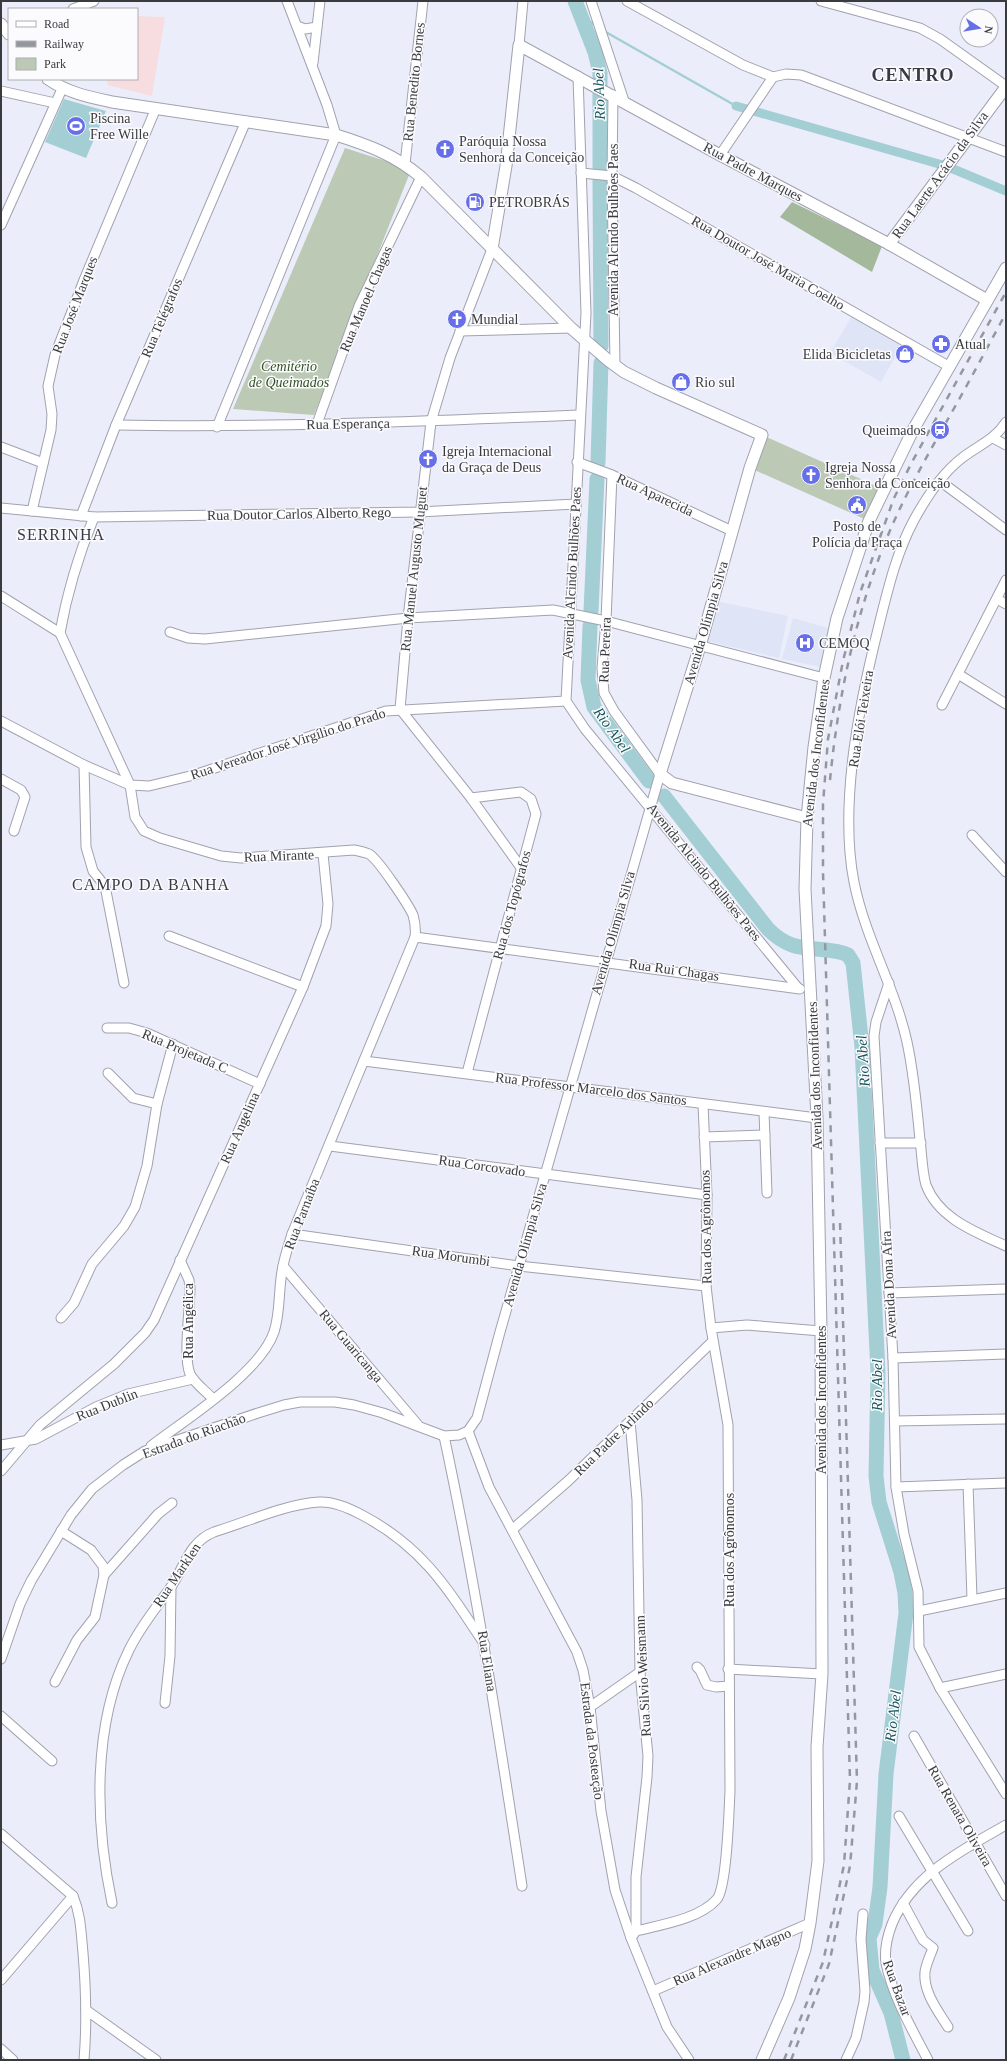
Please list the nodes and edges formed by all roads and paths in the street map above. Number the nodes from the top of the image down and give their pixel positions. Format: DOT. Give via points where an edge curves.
graph roads {
  1 [pos="94,1"];
  2 [pos="287,1"];
  3 [pos="320,1"];
  4 [pos="423,1"];
  5 [pos="523,1"];
  6 [pos="591,1"];
  7 [pos="626,1"];
  8 [pos="821,1"];
  9 [pos="76,8"];
  10 [pos="1,24"];
  11 [pos="297,26"];
  12 [pos="317,27"];
  13 [pos="8,32"];
  14 [pos="519,45"];
  15 [pos="313,65"];
  16 [pos="773,77"];
  17 [pos="582,78"];
  18 [pos="50,80"];
  19 [pos="1006,87"];
  20 [pos="62,88"];
  21 [pos="1,91"];
  22 [pos="612,94"];
  23 [pos="624,101"];
  24 [pos="55,103"];
  25 [pos="156,108"];
  26 [pos="246,121"];
  27 [pos="336,136"];
  28 [pos="967,137"];
  29 [pos="1006,152"];
  30 [pos="720,155"];
  31 [pos="405,164"];
  32 [pos="585,173"];
  33 [pos="610,175"];
  34 [pos="421,177"];
  35 [pos="1,225"];
  36 [pos="889,244"];
  37 [pos="492,249"];
  38 [pos="1006,268"];
  39 [pos="987,300"];
  40 [pos="571,328"];
  41 [pos="460,331"];
  42 [pos="588,344"];
  43 [pos="612,363"];
  44 [pos="950,367"];
  45 [pos="580,415"];
  46 [pos="431,422"];
  47 [pos="1006,422"];
  48 [pos="317,424"];
  49 [pos="116,426"];
  50 [pos="218,427"];
  51 [pos="993,438"];
  52 [pos="1006,445"];
  53 [pos="1,447"];
  54 [pos="42,463"];
  55 [pos="581,464"];
  56 [pos="609,474"];
  57 [pos="940,481"];
  58 [pos="576,504"];
  59 [pos="1,508"];
  60 [pos="32,511"];
  61 [pos="419,512"];
  62 [pos="81,516"];
  63 [pos="94,516"];
  64 [pos="1006,530"];
  65 [pos="732,531"];
  66 [pos="1006,580"];
  67 [pos="1,596"];
  68 [pos="997,599"];
  69 [pos="1006,604"];
  70 [pos="570,613"];
  71 [pos="408,618"];
  72 [pos="603,621"];
  73 [pos="170,632"];
  74 [pos="60,633"];
  75 [pos="700,646"];
  76 [pos="958,674"];
  77 [pos="824,678"];
  78 [pos="566,701"];
  79 [pos="1006,704"];
  80 [pos="942,705"];
  81 [pos="400,710"];
  82 [pos="1,721"];
  83 [pos="84,765"];
  84 [pos="659,777"];
  85 [pos="1,779"];
  86 [pos="130,785"];
  87 [pos="471,798"];
  88 [pos="651,802"];
  89 [pos="807,818"];
  90 [pos="14,831"];
  91 [pos="972,835"];
  92 [pos="323,854"];
  93 [pos="522,869"];
  94 [pos="1006,872"];
  95 [pos="169,936"];
  96 [pos="415,937"];
  97 [pos="500,948"];
  98 [pos="606,961"];
  99 [pos="124,983"];
  100 [pos="889,983"];
  101 [pos="303,987"];
  102 [pos="798,988"];
  103 [pos="812,995"];
  104 [pos="107,1028"];
  105 [pos="173,1044"];
  106 [pos="364,1061"];
  107 [pos="108,1073"];
  108 [pos="467,1073"];
  109 [pos="260,1084"];
  110 [pos="570,1087"];
  111 [pos="157,1104"];
  112 [pos="703,1104"];
  113 [pos="764,1112"];
  114 [pos="817,1118"];
  115 [pos="765,1135"];
  116 [pos="704,1138"];
  117 [pos="921,1143"];
  118 [pos="880,1144"];
  119 [pos="330,1146"];
  120 [pos="545,1174"];
  121 [pos="767,1193"];
  122 [pos="706,1195"];
  123 [pos="292,1234"];
  124 [pos="1006,1246"];
  125 [pos="180,1260"];
  126 [pos="283,1266"];
  127 [pos="519,1266"];
  128 [pos="706,1286"];
  129 [pos="1006,1289"];
  130 [pos="889,1293"];
  131 [pos="61,1318"];
  132 [pos="711,1328"];
  133 [pos="821,1331"];
  134 [pos="713,1341"];
  135 [pos="1006,1354"];
  136 [pos="893,1358"];
  137 [pos="193,1378"];
  138 [pos="213,1399"];
  139 [pos="1006,1419"];
  140 [pos="630,1421"];
  141 [pos="895,1421"];
  142 [pos="418,1426"];
  143 [pos="468,1431"];
  144 [pos="444,1436"];
  145 [pos="24,1442"];
  146 [pos="1,1445"];
  147 [pos="145,1451"];
  148 [pos="1,1471"];
  149 [pos="1006,1483"];
  150 [pos="968,1484"];
  151 [pos="896,1487"];
  152 [pos="172,1503"];
  153 [pos="512,1529"];
  154 [pos="61,1531"];
  155 [pos="104,1575"];
  156 [pos="171,1587"];
  157 [pos="1006,1593"];
  158 [pos="972,1598"];
  159 [pos="919,1611"];
  160 [pos="485,1645"];
  161 [pos="1,1659"];
  162 [pos="697,1667"];
  163 [pos="728,1669"];
  164 [pos="640,1672"];
  165 [pos="822,1674"];
  166 [pos="1006,1674"];
  167 [pos="56,1682"];
  168 [pos="729,1686"];
  169 [pos="940,1688"];
  170 [pos="165,1703"];
  171 [pos="590,1707"];
  172 [pos="1,1716"];
  173 [pos="914,1736"];
  174 [pos="52,1761"];
  175 [pos="1006,1794"];
  176 [pos="899,1816"];
  177 [pos="1006,1825"];
  178 [pos="2,1838"];
  179 [pos="975,1842"];
  180 [pos="932,1871"];
  181 [pos="522,1886"];
  182 [pos="73,1896"];
  183 [pos="1006,1896"];
  184 [pos="112,1903"];
  185 [pos="903,1903"];
  186 [pos="864,1914"];
  187 [pos="810,1923"];
  188 [pos="968,1931"];
  189 [pos="633,1934"];
  190 [pos="1,1980"];
  191 [pos="653,1991"];
  192 [pos="86,2010"];
  193 [pos="948,2027"];
  194 [pos="1,2050"];
  195 [pos="13,2060"];
  196 [pos="84,2060"];
  197 [pos="156,2060"];
  198 [pos="689,2060"];
  199 [pos="762,2060"];
  200 [pos="846,2060"];
  201 [pos="928,2060"];
  1 -- 9 [label="street"];
  2 -- 11 [label="street"];
  3 -- 12 [label="street"];
  4 -- 31 [label="street, Rua Benedito Bornes"];
  5 -- 14 [label="street, Rua Manuel Augusto Muguet"];
  6 -- 23 [label="street"];
  7 -- 16 [label="street" via="729,58"];
  8 -- 19 [label="street" via="920,28 940,39"];
  10 -- 13 [label="main road"];
  11 -- 12 [label="street" via="309,29"];
  11 -- 15 [label="street"];
  12 -- 15 [label="street"];
  14 -- 17 [label="main road, Rua Padre Marques"];
  14 -- 37 [label="main road, Rua Manuel Augusto Muguet" via="506,166"];
  15 -- 27 [label="street"];
  16 -- 28 [label="street" via="786,74 801,75"];
  16 -- 30 [label="street"];
  17 -- 22 [label="main road, Rua Padre Marques"];
  17 -- 32 [label="street, Avenida Alcindo Bulhões Paes"];
  18 -- 20 [label="main road"];
  19 -- 28 [label="main road, Rua Laerte Acácio da Silva"];
  20 -- 24 [label="street"];
  20 -- 25 [label="main road" via="79,95"];
  21 -- 24 [label="street"];
  22 -- 23 [label="main road, Rua Padre Marques"];
  22 -- 33 [label="street, Avenida Alcindo Bulhões Paes"];
  23 -- 30 [label="main road, Rua Padre Marques"];
  24 -- 35 [label="street"];
  25 -- 26 [label="main road"];
  25 -- 54 [label="street, Rua José Marques" via="55,355 48,386 52,421"];
  26 -- 27 [label="main road"];
  26 -- 49 [label="street, Rua Telégrafos"];
  27 -- 31 [label="main road" via="369,145"];
  27 -- 50 [label="street"];
  28 -- 29 [label="street"];
  28 -- 36 [label="main road, Rua Laerte Acácio da Silva"];
  30 -- 36 [label="main road, Rua Padre Marques"];
  31 -- 34 [label="main road"];
  32 -- 33 [label="street, Rua Doutor José Maria Coelho"];
  32 -- 42 [label="street, Avenida Alcindo Bulhões Paes"];
  33 -- 43 [label="street, Avenida Alcindo Bulhões Paes"];
  33 -- 44 [label="street, Rua Doutor José Maria Coelho"];
  34 -- 37 [label="main road"];
  34 -- 48 [label="street, Rua Manoel Chagas" via="360,306"];
  36 -- 39 [label="main road, Rua Padre Marques"];
  37 -- 40 [label="main road"];
  37 -- 41 [label="street, Rua Manuel Augusto Muguet"];
  38 -- 39 [label="main road, Avenida dos Inconfidentes"];
  39 -- 44 [label="main road, Avenida dos Inconfidentes"];
  40 -- 41 [label="street"];
  40 -- 42 [label="main road"];
  41 -- 46 [label="street, Rua Manuel Augusto Muguet" via="439,389"];
  42 -- 43 [label="main road"];
  42 -- 45 [label="street, Avenida Alcindo Bulhões Paes"];
  43 -- 65 [label="main road, Avenida Olímpia Silva" via="656,388 762,435"];
  44 -- 77 [label="main road, Avenida dos Inconfidentes" via="913,430 869,521 847,585"];
  45 -- 46 [label="street, Rua Esperança"];
  45 -- 55 [label="street, Avenida Alcindo Bulhões Paes"];
  46 -- 48 [label="street, Rua Esperança"];
  46 -- 61 [label="street, Rua Manuel Augusto Muguet"];
  47 -- 51 [label="street, Rua Elói Teixeira"];
  48 -- 50 [label="street, Rua Esperança"];
  49 -- 50 [label="street, Rua Esperança"];
  49 -- 62 [label="street, Rua Telégrafos"];
  51 -- 52 [label="street"];
  51 -- 57 [label="street, Rua Elói Teixeira" via="962,458"];
  53 -- 54 [label="street"];
  54 -- 60 [label="street, Rua José Marques"];
  55 -- 56 [label="street, Rua Aparecida"];
  55 -- 58 [label="street, Avenida Alcindo Bulhões Paes"];
  56 -- 65 [label="street, Rua Aparecida"];
  56 -- 72 [label="street, Rua Pereira"];
  57 -- 64 [label="street"];
  57 -- 100 [label="street, Rua Elói Teixeira" via="914,521 893,575 871,656 853,766 849,822 854,883"];
  58 -- 61 [label="street, Rua Doutor Carlos Alberto Rego"];
  58 -- 70 [label="street, Avenida Alcindo Bulhões Paes"];
  59 -- 60 [label="street, Rua Doutor Carlos Alberto Rego"];
  60 -- 62 [label="street, Rua Doutor Carlos Alberto Rego"];
  61 -- 63 [label="street, Rua Doutor Carlos Alberto Rego"];
  61 -- 71 [label="street, Rua Manuel Augusto Muguet"];
  62 -- 63 [label="street, Rua Doutor Carlos Alberto Rego"];
  63 -- 74 [label="street" via="64,607"];
  65 -- 75 [label="main road, Avenida Olímpia Silva"];
  66 -- 68 [label="street"];
  67 -- 74 [label="street"];
  68 -- 69 [label="street"];
  68 -- 76 [label="street"];
  70 -- 71 [label="street" via="553,610"];
  70 -- 72 [label="street"];
  70 -- 78 [label="street, Avenida Alcindo Bulhões Paes"];
  71 -- 73 [label="street" via="205,639 188,638"];
  71 -- 81 [label="street, Rua Manuel Augusto Muguet"];
  72 -- 75 [label="street"];
  72 -- 84 [label="street, Rua Pereira" via="604,693"];
  74 -- 86 [label="street, Rua Mirante"];
  75 -- 77 [label="street"];
  75 -- 84 [label="main road, Avenida Olímpia Silva"];
  76 -- 79 [label="street"];
  76 -- 80 [label="street"];
  77 -- 89 [label="main road, Avenida dos Inconfidentes"];
  78 -- 81 [label="street, Rua Vereador José Virgílio do Prado"];
  78 -- 88 [label="street, Avenida Alcindo Bulhões Paes" via="585,729"];
  81 -- 86 [label="street, Rua Vereador José Virgílio do Prado" via="375,714 174,781 149,786"];
  81 -- 87 [label="street"];
  82 -- 83 [label="street"];
  83 -- 86 [label="street"];
  83 -- 99 [label="street" via="86,847 93,871 105,886"];
  84 -- 88 [label="street, Avenida Olímpia Silva"];
  84 -- 89 [label="main road, Rua Pereira" via="672,783"];
  85 -- 90 [label="street" via="21,790 25,797"];
  86 -- 92 [label="street, Rua Mirante" via="137,822 144,831 153,836 221,856"];
  87 -- 93 [label="street"];
  87 -- 93 [label="street, Rua dos Topógrafos" via="517,792 531,799 536,814"];
  88 -- 98 [label="street, Avenida Olímpia Silva"];
  88 -- 102 [label="street, Avenida Alcindo Bulhões Paes"];
  89 -- 103 [label="main road, Avenida dos Inconfidentes" via="805,889"];
  91 -- 94 [label="street"];
  92 -- 96 [label="street, Rua Mirante" via="354,850 370,855 377,861 412,913"];
  92 -- 101 [label="street, Rua Angelina" via="328,920"];
  93 -- 97 [label="street, Rua dos Topógrafos"];
  95 -- 101 [label="street"];
  96 -- 97 [label="street, Rua Rui Chagas"];
  96 -- 106 [label="street, Rua Parnaíba"];
  97 -- 98 [label="street, Rua Rui Chagas"];
  97 -- 108 [label="street, Rua dos Topógrafos"];
  98 -- 102 [label="street, Rua Rui Chagas"];
  98 -- 110 [label="street, Avenida Olímpia Silva"];
  100 -- 117 [label="street, Rua Elói Teixeira" via="908,1043"];
  100 -- 118 [label="street, Avenida Dona Afra" via="874,1036"];
  101 -- 109 [label="street, Rua Angelina"];
  102 -- 103 [label="street, Rua Rui Chagas"];
  103 -- 114 [label="main road, Avenida dos Inconfidentes"];
  104 -- 105 [label="street, Rua Projetada C" via="137,1030"];
  105 -- 109 [label="street, Rua Projetada C"];
  105 -- 111 [label="street"];
  106 -- 108 [label="street, Rua Professor Marcelo dos Santos"];
  106 -- 119 [label="street, Rua Parnaíba"];
  107 -- 111 [label="street" via="133,1098"];
  108 -- 110 [label="street, Rua Professor Marcelo dos Santos"];
  109 -- 125 [label="street, Rua Angelina"];
  110 -- 112 [label="street, Rua Professor Marcelo dos Santos"];
  110 -- 120 [label="street, Avenida Olímpia Silva"];
  111 -- 131 [label="street" via="147,1166 135,1207 124,1226 92,1264 74,1303"];
  112 -- 113 [label="street, Rua Professor Marcelo dos Santos"];
  112 -- 116 [label="street, Rua dos Agrônomos"];
  113 -- 114 [label="street, Rua Professor Marcelo dos Santos"];
  113 -- 115 [label="street"];
  114 -- 133 [label="main road, Avenida dos Inconfidentes"];
  115 -- 116 [label="street"];
  115 -- 121 [label="street"];
  116 -- 122 [label="street, Rua dos Agrônomos"];
  117 -- 118 [label="street"];
  117 -- 124 [label="street, Rua Elói Teixeira" via="924,1178 932,1199 956,1222"];
  118 -- 130 [label="street, Avenida Dona Afra"];
  119 -- 120 [label="street, Rua Corcovado"];
  119 -- 123 [label="street, Rua Parnaíba"];
  120 -- 122 [label="street, Rua Corcovado"];
  120 -- 127 [label="street, Avenida Olímpia Silva"];
  122 -- 128 [label="street, Rua dos Agrônomos"];
  123 -- 126 [label="street, Rua Parnaíba"];
  123 -- 127 [label="street, Rua Morumbi"];
  125 -- 137 [label="street, Rua Angélica" via="189,1280 187,1360"];
  125 -- 145 [label="street, Rua Angelina" via="150,1326 114,1364 40,1425"];
  126 -- 138 [label="street, Rua Parnaíba" via="277,1319 269,1343 254,1364"];
  126 -- 142 [label="street, Rua Guaricanga"];
  127 -- 128 [label="street, Rua Morumbi"];
  127 -- 143 [label="street, Avenida Olímpia Silva" via="477,1418"];
  128 -- 132 [label="street, Rua dos Agrônomos"];
  129 -- 130 [label="street"];
  130 -- 136 [label="street, Avenida Dona Afra"];
  132 -- 133 [label="street" via="762,1325"];
  132 -- 134 [label="street, Rua dos Agrônomos"];
  133 -- 165 [label="main road, Avenida dos Inconfidentes"];
  134 -- 140 [label="street, Rua Padre Arlindo"];
  134 -- 163 [label="street, Rua dos Agrônomos" via="728,1425"];
  135 -- 136 [label="street"];
  136 -- 141 [label="street, Avenida Dona Afra"];
  137 -- 138 [label="street, Rua Angélica"];
  137 -- 145 [label="street, Rua Dublin" via="128,1394 96,1407 36,1439"];
  138 -- 147 [label="street, Rua Parnaíba"];
  139 -- 141 [label="street"];
  140 -- 153 [label="street, Rua Padre Arlindo" via="568,1481"];
  140 -- 164 [label="street, Rua Silvio Weismann" via="637,1500"];
  141 -- 151 [label="street, Avenida Dona Afra"];
  142 -- 144 [label="street, Estrada do Riachão"];
  142 -- 147 [label="street, Estrada do Riachão" via="354,1405 300,1402 271,1409"];
  143 -- 144 [label="street" via="454,1436"];
  143 -- 153 [label="street, Estrada da Posteação" via="489,1487"];
  144 -- 160 [label="street, Rua Eliana"];
  145 -- 146 [label="street, Rua Dublin"];
  145 -- 148 [label="street, Rua Angelina"];
  147 -- 154 [label="street, Estrada do Riachão" via="105,1477 92,1489"];
  149 -- 150 [label="street"];
  150 -- 151 [label="street"];
  150 -- 158 [label="street"];
  151 -- 159 [label="street, Avenida Dona Afra" via="904,1534 915,1574"];
  152 -- 155 [label="street" via="144,1528"];
  153 -- 171 [label="street, Estrada da Posteação" via="572,1641 583,1670"];
  154 -- 155 [label="street" via="91,1550 102,1566"];
  154 -- 161 [label="street, Estrada do Riachão" via="30,1581"];
  155 -- 167 [label="street" via="91,1624 77,1640"];
  156 -- 160 [label="street, Rua Marklen" via="195,1544 208,1534 295,1506 315,1502 331,1503 377,1523 415,1551 442,1581"];
  156 -- 170 [label="street" via="170,1656"];
  156 -- 184 [label="street, Rua Marklen" via="144,1622 129,1650 112,1693 105,1727 101,1764 102,1841"];
  157 -- 158 [label="street"];
  158 -- 159 [label="street"];
  159 -- 169 [label="street, Avenida Dona Afra" via="919,1646"];
  160 -- 181 [label="street, Rua Eliana"];
  162 -- 168 [label="street" via="707,1685"];
  163 -- 165 [label="street"];
  163 -- 168 [label="street, Rua dos Agrônomos"];
  164 -- 171 [label="street"];
  164 -- 189 [label="street, Rua Silvio Weismann" via="647,1763"];
  165 -- 187 [label="main road, Avenida dos Inconfidentes" via="817,1747 818,1861"];
  166 -- 169 [label="street"];
  168 -- 189 [label="street, Rua dos Agrônomos" via="730,1791 721,1891 712,1903 691,1915"];
  169 -- 175 [label="street, Avenida Dona Afra"];
  171 -- 189 [label="street, Estrada da Posteação" via="601,1811 614,1890"];
  172 -- 174 [label="street"];
  173 -- 179 [label="street, Rua Renata Oliveira"];
  176 -- 180 [label="street"];
  177 -- 179 [label="street, Rua Bazar"];
  178 -- 182 [label="street"];
  179 -- 180 [label="street, Rua Bazar"];
  179 -- 183 [label="street, Rua Renata Oliveira"];
  180 -- 185 [label="street, Rua Bazar" via="921,1880"];
  180 -- 188 [label="street"];
  182 -- 190 [label="street"];
  182 -- 192 [label="street" via="80,1922"];
  185 -- 193 [label="street" via="923,1940 933,1948 925,1980 928,1992"];
  185 -- 201 [label="street, Rua Bazar" via="893,1921 886,1943 886,1964 897,1995"];
  186 -- 200 [label="street" via="861,1939 864,2002 856,2038"];
  187 -- 191 [label="street, Rua Alexandre Magno"];
  187 -- 199 [label="main road, Avenida dos Inconfidentes" via="805,1949 789,1998"];
  189 -- 191 [label="street, Estrada da Posteação"];
  191 -- 198 [label="street, Estrada da Posteação" via="667,2027"];
  192 -- 196 [label="street"];
  192 -- 197 [label="street"];
  194 -- 195 [label="street"];
}
